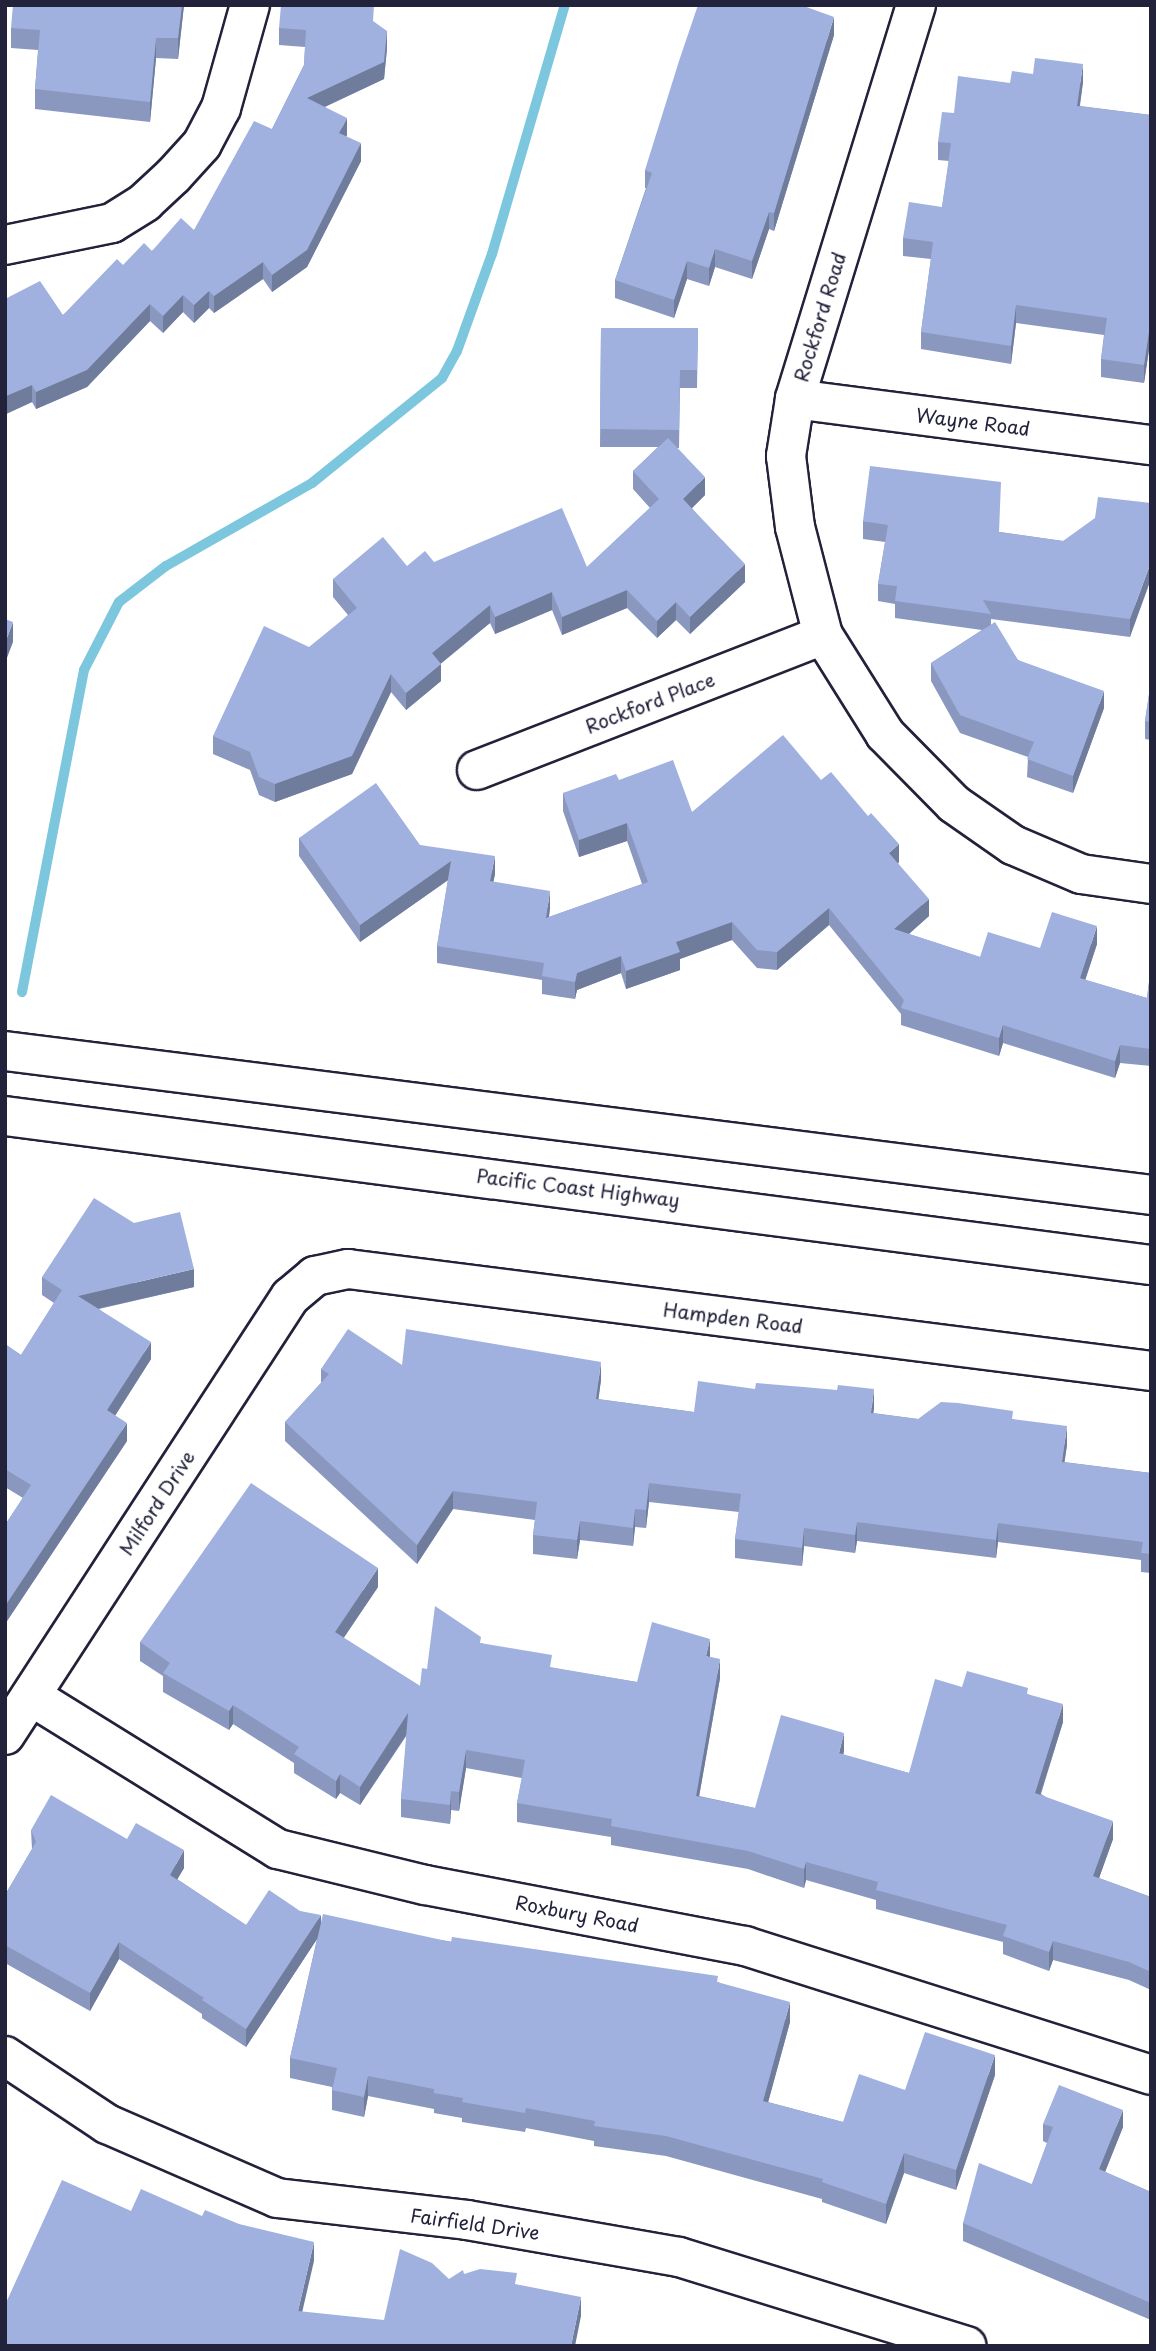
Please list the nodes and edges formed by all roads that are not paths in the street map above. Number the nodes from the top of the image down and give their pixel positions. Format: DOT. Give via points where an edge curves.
graph roads {
  1 [pos="250,5"];
  2 [pos="916,5"];
  3 [pos="5,245"];
  4 [pos="795,399"];
  5 [pos="1151,445"];
  6 [pos="823,635"];
  7 [pos="477,771"];
  8 [pos="1151,884"];
  9 [pos="5,1051"];
  10 [pos="5,1116"];
  11 [pos="1151,1195"];
  12 [pos="1151,1265"];
  13 [pos="315,1276"];
  14 [pos="1151,1371"];
  15 [pos="31,1696"];
  16 [pos="5,1735"];
  17 [pos="5,2056"];
  18 [pos="1151,2075"];
  19 [pos="967,2346"];
  1 -- 3 [label="main road" via="221,108 202,144 173,176 145,202 112,223"];
  2 -- 4 [label="main road, Rockford Road"];
  4 -- 5 [label="main road, Wayne Road"];
  4 -- 6 [label="main road, Rockford Road" via="786,456 795,527"];
  6 -- 7 [label="main road, Rockford Place"];
  6 -- 8 [label="main road, Rockford Road" via="885,734 954,804 1013,845 1081,874"];
  9 -- 11 [label="main road"];
  10 -- 12 [label="main road, Pacific Coast Highway"];
  13 -- 14 [label="main road, Hampden Road" via="348,1269"];
  13 -- 15 [label="main road, Milford Drive" via="290,1297"];
  15 -- 16 [label="main road, Milford Drive"];
  15 -- 18 [label="main road, Roxbury Road" via="278,1849 425,1885 745,1946"];
  17 -- 19 [label="main road, Fairfield Drive" via="107,2124 277,2198 467,2220 679,2257"];
}
